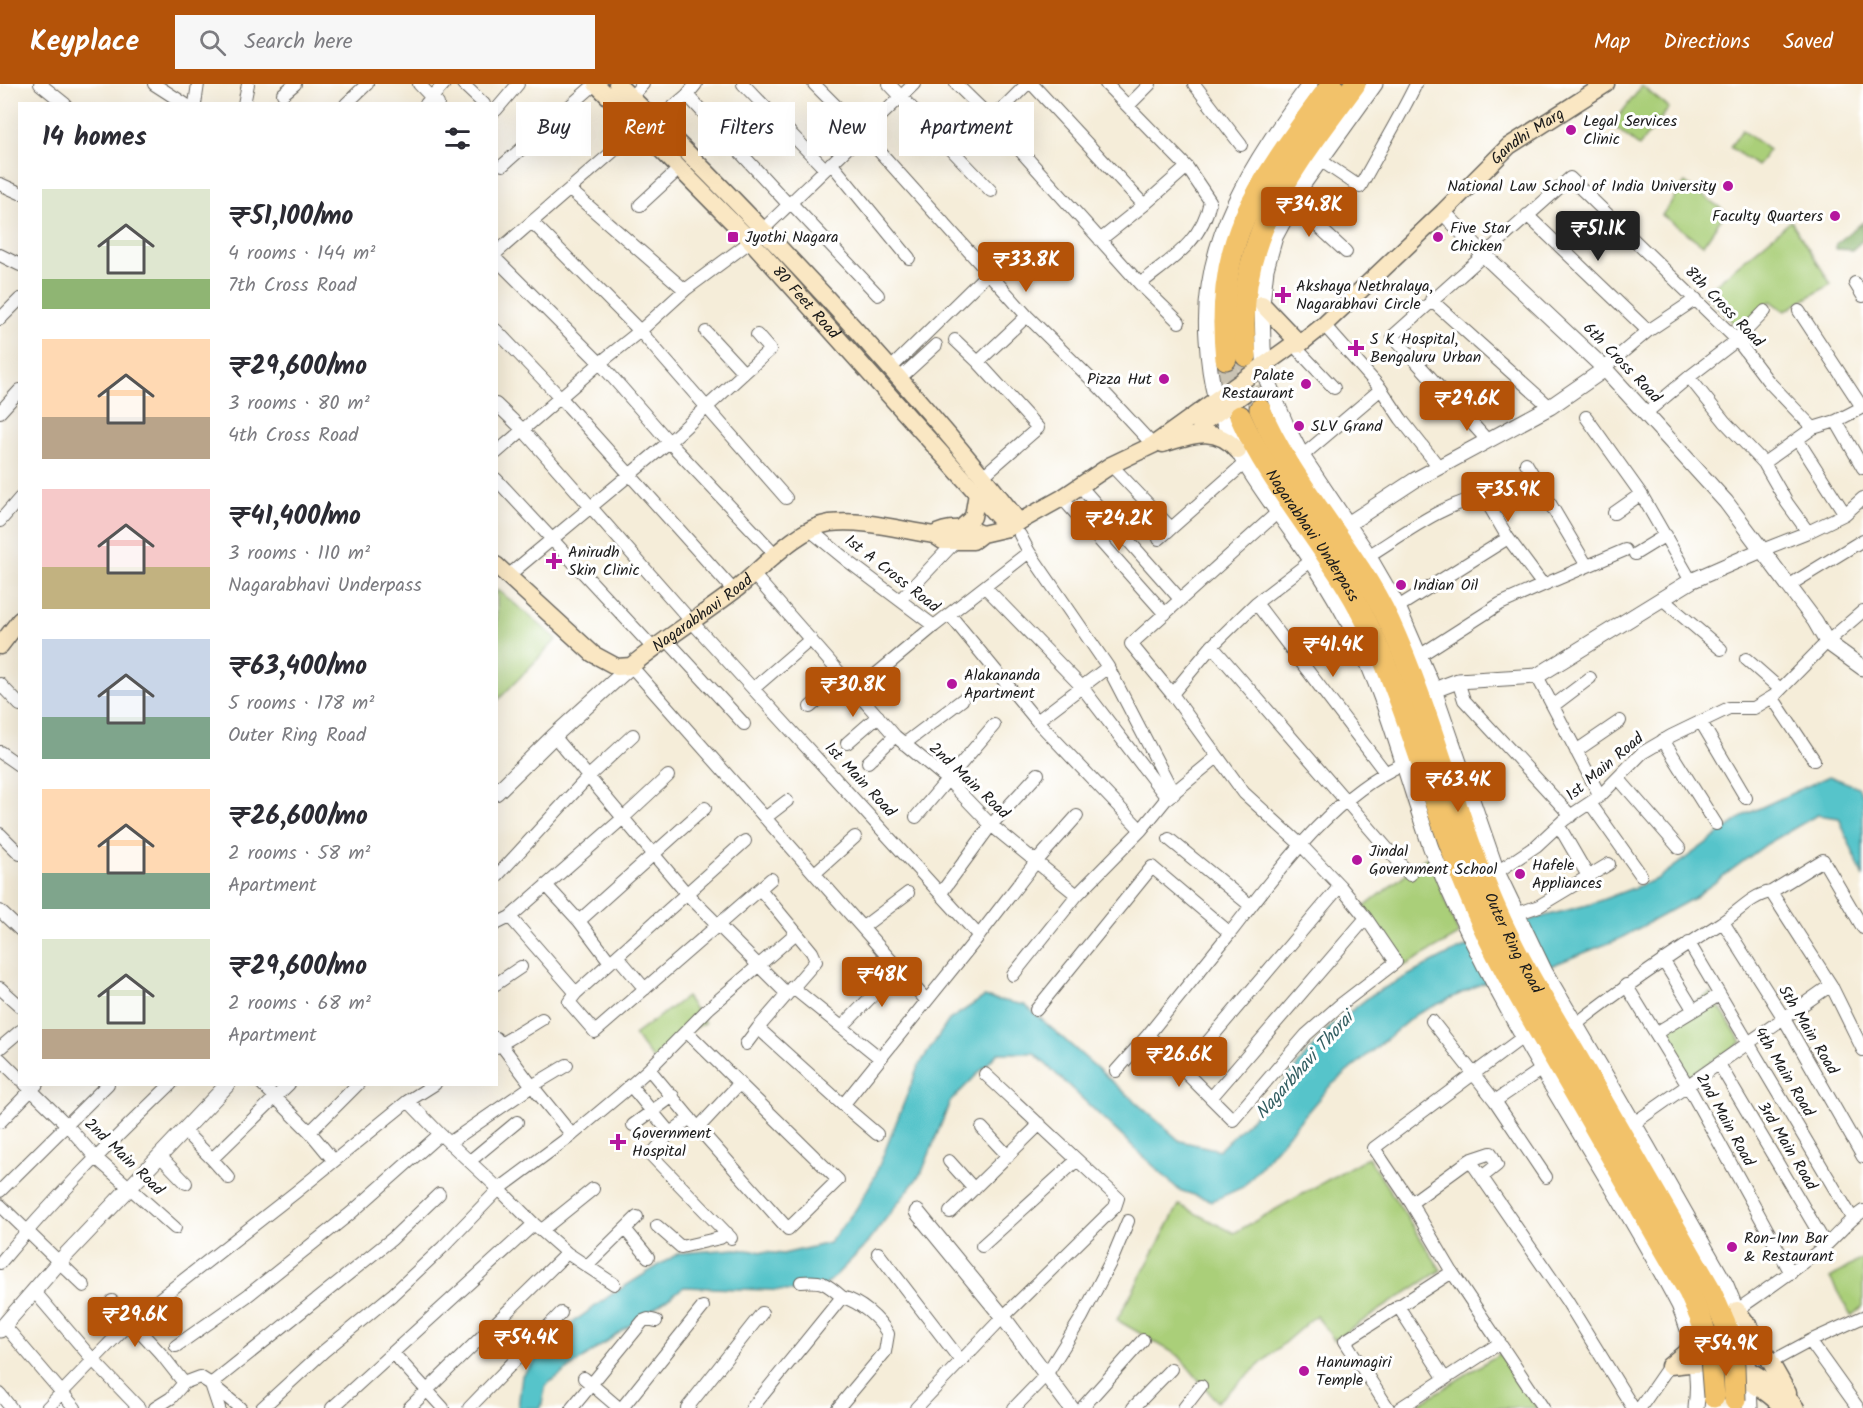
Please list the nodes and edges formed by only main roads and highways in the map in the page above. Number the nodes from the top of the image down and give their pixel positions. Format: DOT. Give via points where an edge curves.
graph roads {
  1 [pos="595,84"];
  2 [pos="618,84"];
  3 [pos="1332,84"];
  4 [pos="1355,84"];
  5 [pos="1606,84"];
  6 [pos="1262,304"];
  7 [pos="1299,348"];
  8 [pos="1265,372"];
  9 [pos="1234,409"];
  10 [pos="1181,439"];
  11 [pos="1153,445"];
  12 [pos="1242,457"];
  13 [pos="977,493"];
  14 [pos="1016,528"];
  15 [pos="957,536"];
  16 [pos="503,570"];
  17 [pos="18,624"];
  18 [pos="0,646"];
  19 [pos="1427,692"];
  20 [pos="1403,764"];
  21 [pos="1498,923"];
  22 [pos="1636,1180"];
  23 [pos="1737,1310"];
  24 [pos="1701,1346"];
  25 [pos="1748,1377"];
  26 [pos="1723,1405"];
  27 [pos="1791,1407"];
  1 -- 13 [label="main road, 80 Feet Road" via="751,241"];
  2 -- 14 [label="main road, 80 Feet Road" via="763,229 896,373 983,476"];
  3 -- 4 [label="highway" via="1244,219 1228,276 1224,333 1236,357 1243,331 1246,281 1261,230 1293,170"];
  5 -- 7 [label="main road, Gandhi Marg" via="1509,146"];
  6 -- 7 [label="main road"];
  7 -- 8 [label="main road, Gandhi Marg" via="1292,345"];
  8 -- 9 [label="main road"];
  8 -- 9 [label="main road, Gandhi Marg" via="1239,385"];
  9 -- 10 [label="main road"];
  9 -- 11 [label="main road"];
  9 -- 19 [label="highway, Nagarabhavi Underpass" via="1278,448 1343,542 1375,593 1406,659"];
  9 -- 20 [label="highway, Nagarabhavi Underpass" via="1263,463 1354,598 1396,691"];
  10 -- 11 [label="main road"];
  10 -- 12 [label="main road" via="1211,434 1225,439"];
  11 -- 14 [label="main road" via="1111,465"];
  13 -- 14 [label="main road, 80 Feet Road"];
  13 -- 15 [label="main road" via="973,517"];
  14 -- 15 [label="main road" via="982,534 973,541"];
  15 -- 16 [label="main road, Nagarabhavi Road" via="943,541 934,535 854,523 830,523 810,530 631,666 617,667 593,654"];
  17 -- 18 [label="main road"];
  19 -- 21 [label="highway, Outer Ring Road" via="1471,848"];
  20 -- 21 [label="highway, Outer Ring Road"];
  21 -- 22 [label="highway, Outer Ring Road" via="1520,978"];
  22 -- 24 [label="highway" via="1700,1317"];
  22 -- 26 [label="highway, bridge" via="1709,1287 1725,1323 1734,1366"];
  23 -- 27 [label="main road" via="1771,1362"];
  24 -- 25 [label="main road"];
  24 -- 25 [label="main road" via="1669,1366 1696,1364"];
  24 -- 26 [label="highway, bridge"];
  25 -- 27 [label="main road" via="1780,1390"];
}
